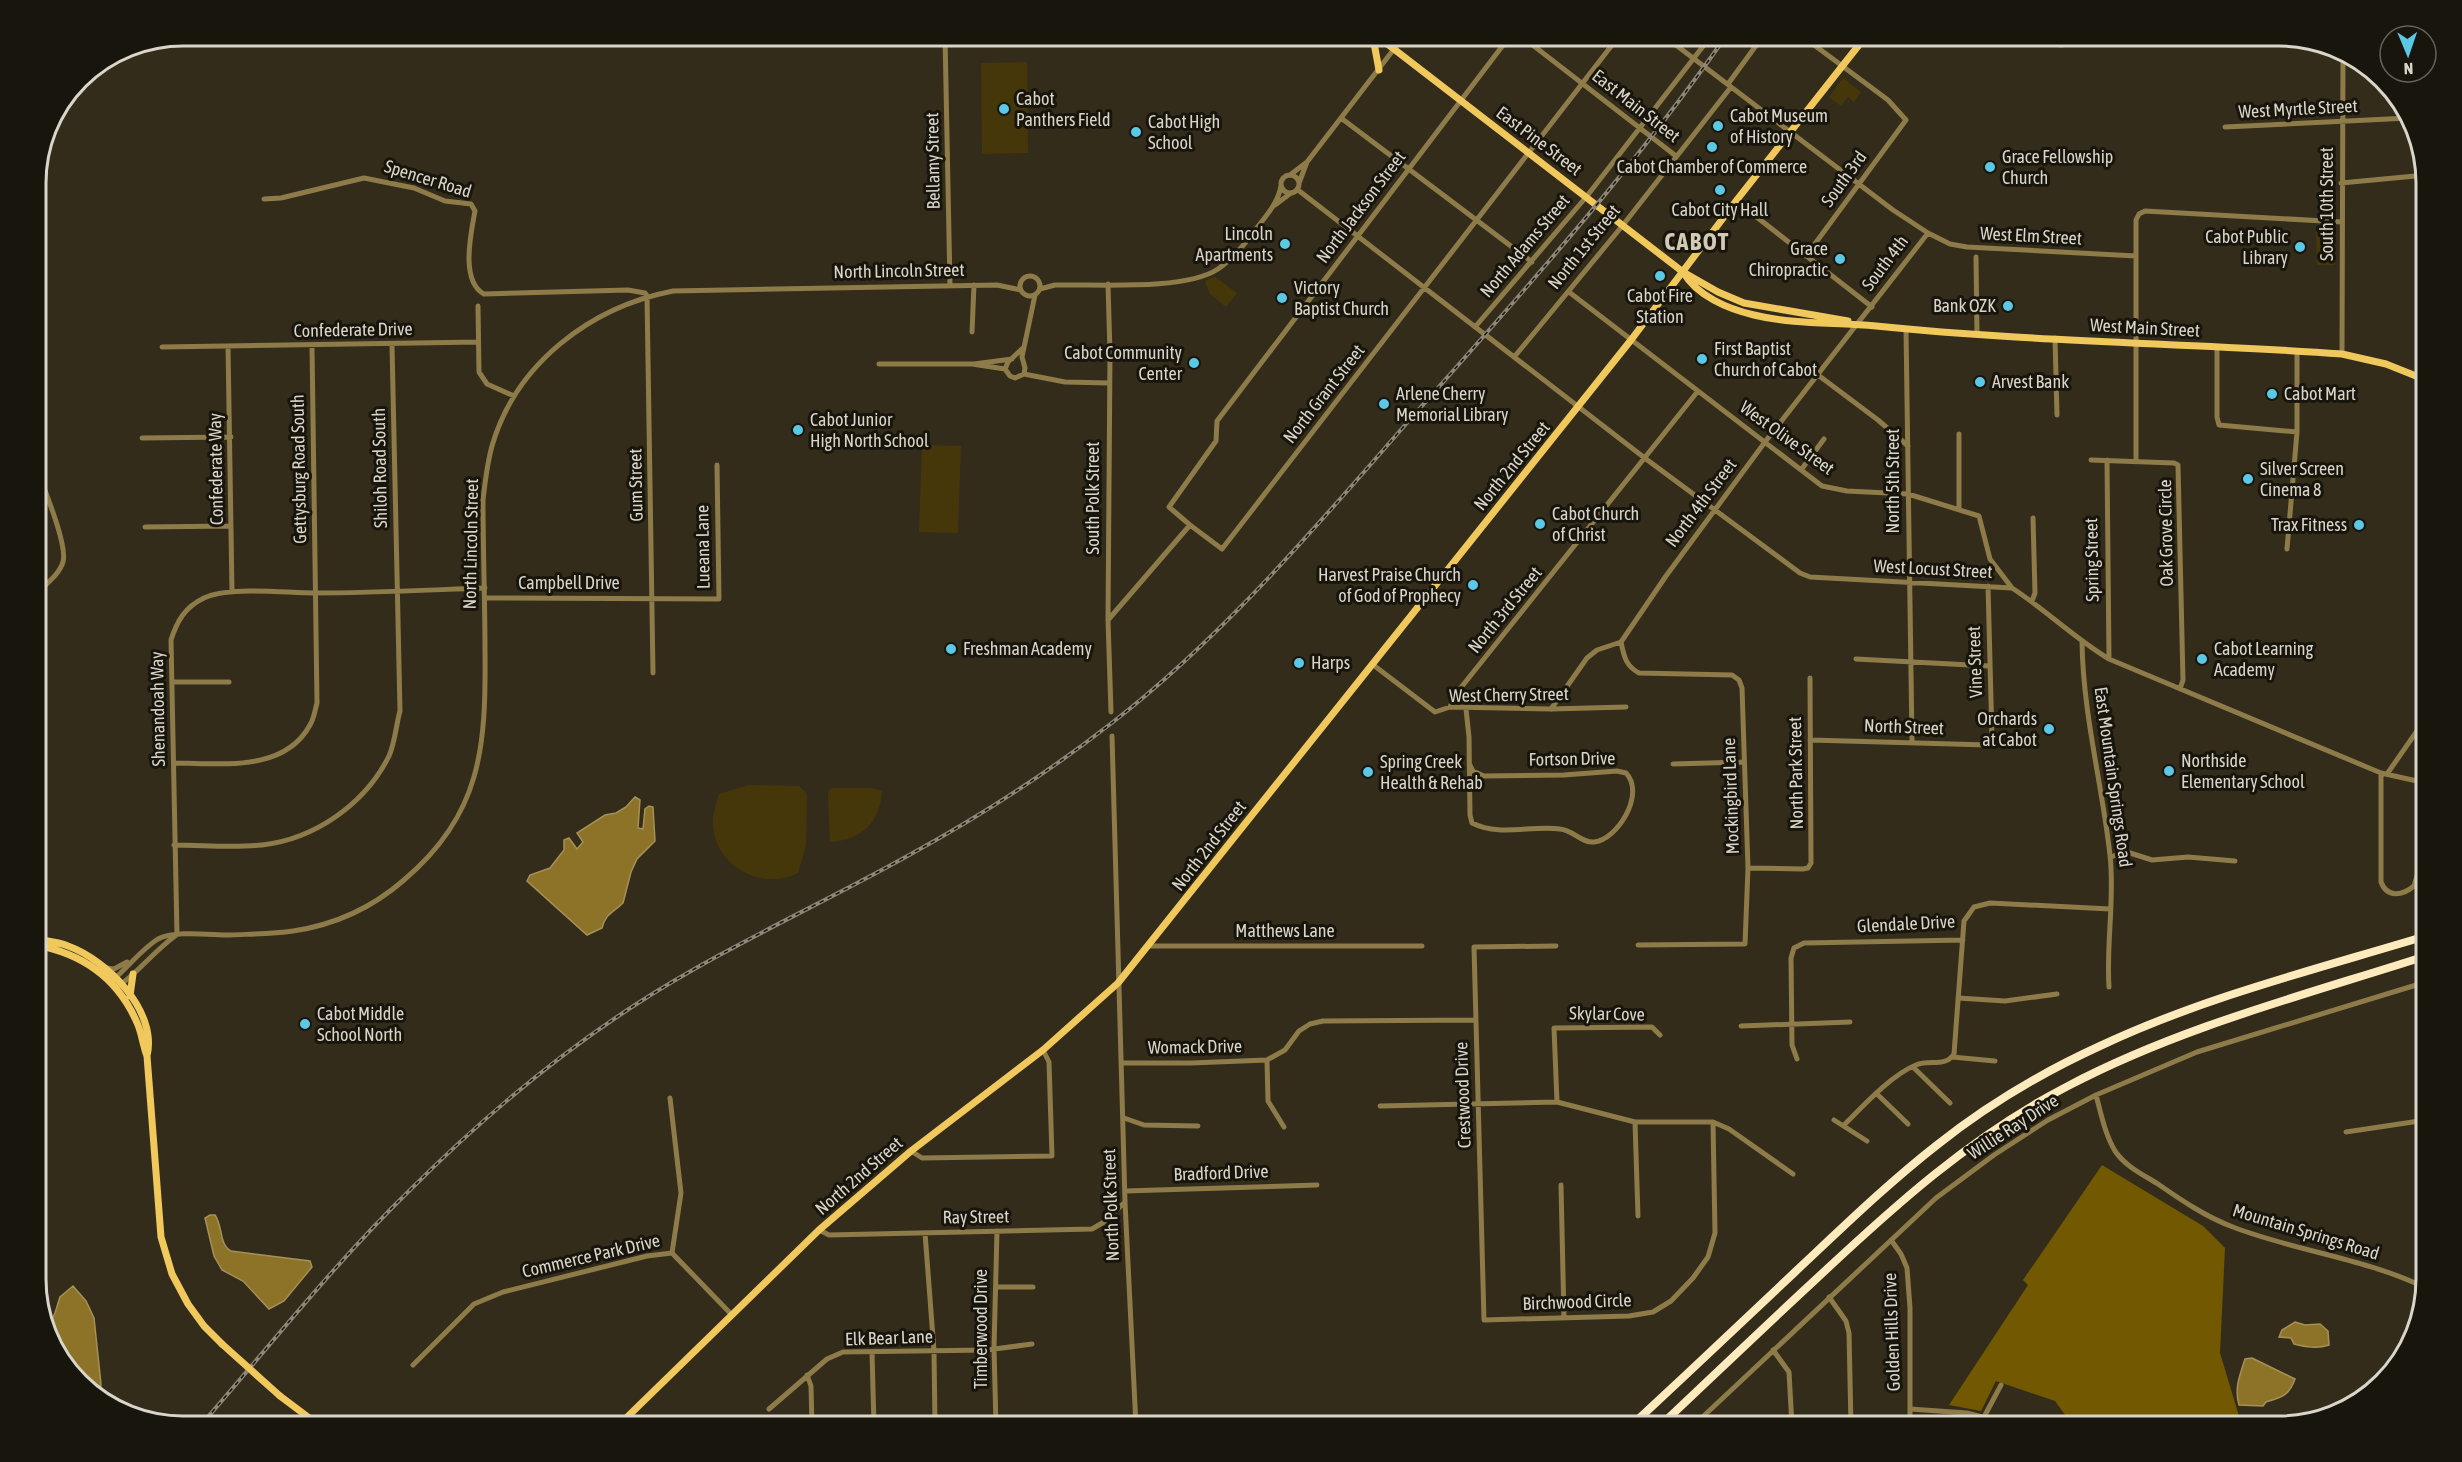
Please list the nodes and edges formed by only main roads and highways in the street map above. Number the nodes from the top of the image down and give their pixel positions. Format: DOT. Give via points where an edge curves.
graph roads {
  1 [pos="1375,46"];
  2 [pos="1390,46"];
  3 [pos="1858,46"];
  4 [pos="1379,70"];
  5 [pos="1683,272"];
  6 [pos="2415,376"];
  7 [pos="2416,939"];
  8 [pos="47,941"];
  9 [pos="47,948"];
  10 [pos="2416,959"];
  11 [pos="133,974"];
  12 [pos="113,979"];
  13 [pos="119,986"];
  14 [pos="130,996"];
  15 [pos="147,1056"];
  16 [pos="307,1416"];
  17 [pos="628,1416"];
  18 [pos="1642,1416"];
  19 [pos="1671,1416"];
  1 -- 4 [label="main road"];
  2 -- 5 [label="main road, East Pine Street"];
  3 -- 5 [label="main road, North 2nd Street"];
  5 -- 6 [label="main road, West Main Street" via="1744,303 1858,324 2342,354"];
  5 -- 17 [label="main road, North 2nd Street" via="1118,983 1043,1050 911,1151 819,1230"];
  7 -- 18 [label="highway" via="2147,1025 2099,1046 1995,1105 1938,1144 1877,1196"];
  8 -- 12 [label="main road" via="84,953 106,968"];
  9 -- 12 [label="main road" via="71,955"];
  10 -- 19 [label="highway" via="2133,1053 2066,1086 1982,1137 1882,1217"];
  11 -- 14 [label="main road"];
  12 -- 13 [label="main road"];
  13 -- 14 [label="main road"];
  13 -- 15 [label="main road" via="139,1027"];
  14 -- 15 [label="main road" via="143,1020 150,1046"];
  15 -- 16 [label="main road, bridge" via="161,1237 172,1274 204,1326"];
}
